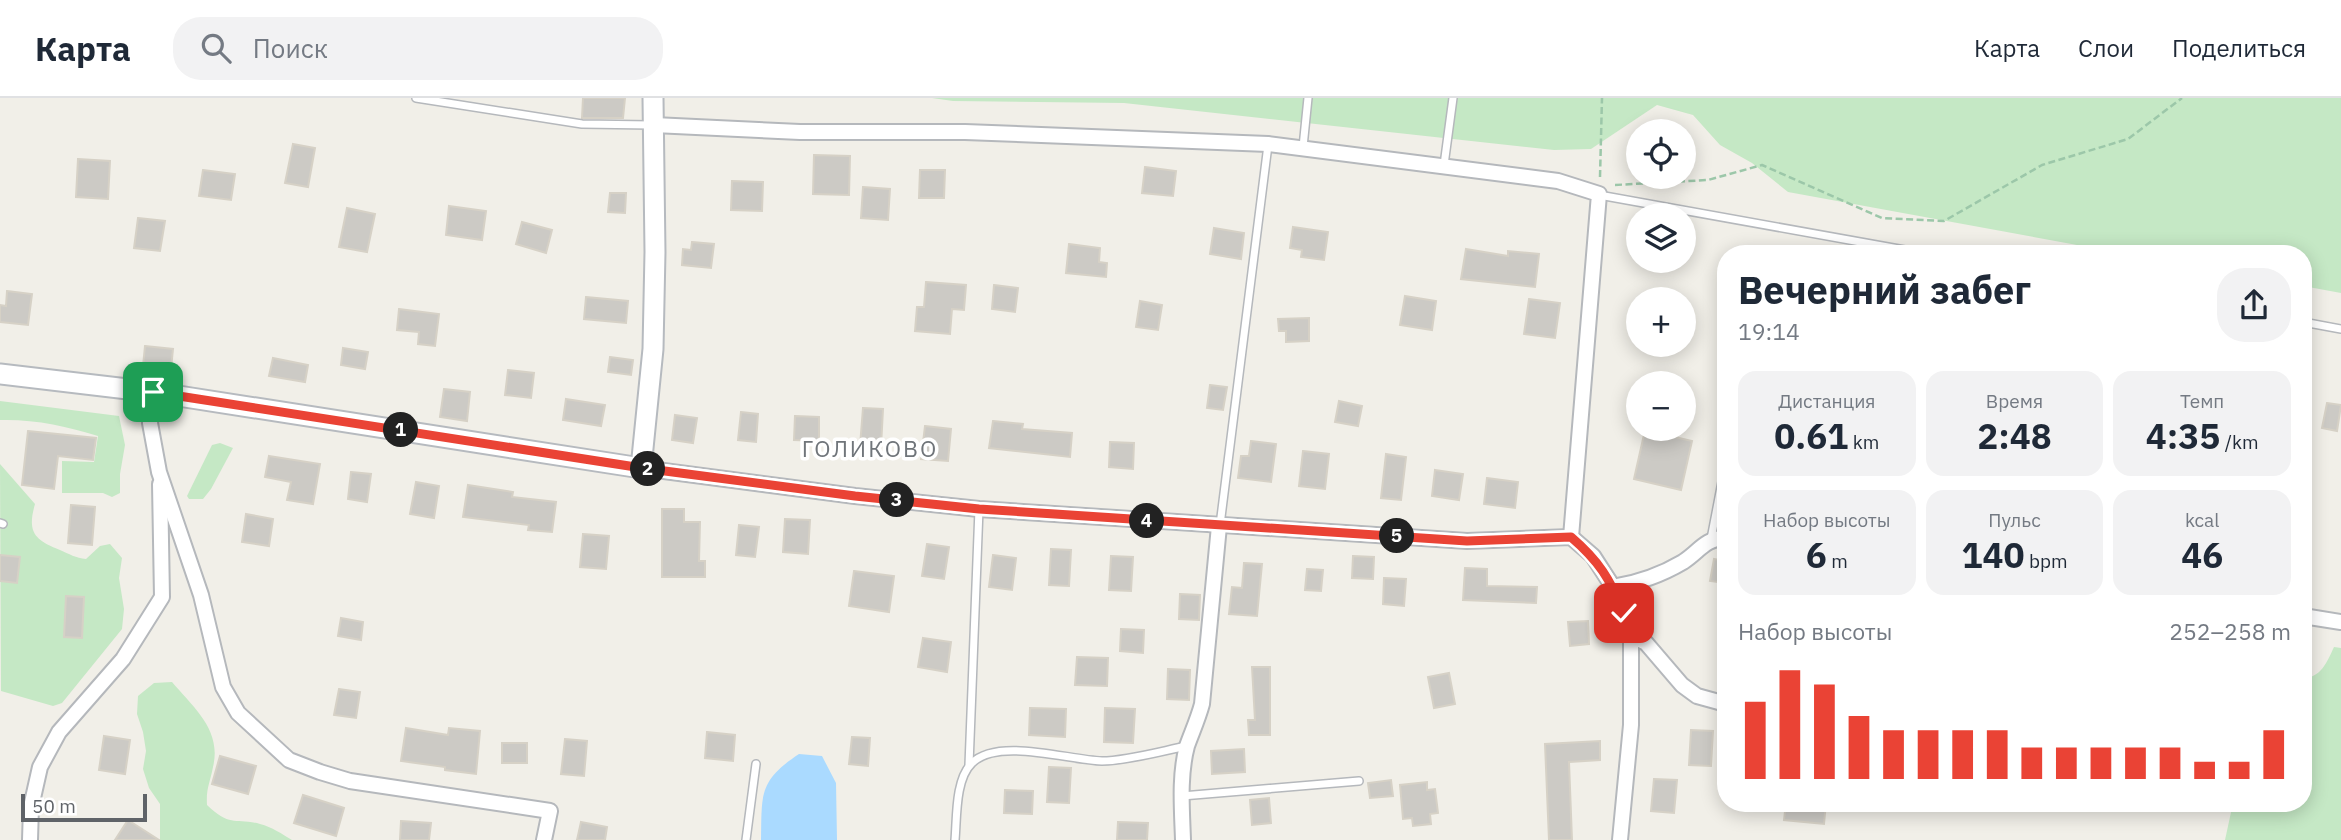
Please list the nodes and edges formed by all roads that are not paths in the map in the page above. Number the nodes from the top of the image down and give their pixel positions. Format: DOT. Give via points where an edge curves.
graph roads {
  1 [pos="416,98"];
  2 [pos="653,98"];
  3 [pos="1308,98"];
  4 [pos="1453,98"];
  5 [pos="654,125"];
  6 [pos="1268,144"];
  7 [pos="1303,148"];
  8 [pos="1444,165"];
  9 [pos="1599,190"];
  10 [pos="1881,245"];
  11 [pos="2312,324"];
  12 [pos="2341,329"];
  13 [pos="0,374"];
  14 [pos="153,392"];
  15 [pos="642,468"];
  16 [pos="159,472"];
  17 [pos="979,509"];
  18 [pos="1220,526"];
  19 [pos="1571,537"];
  20 [pos="1717,539"];
  21 [pos="1613,587"];
  22 [pos="2312,617"];
  23 [pos="2341,622"];
  24 [pos="1630,636"];
  25 [pos="1717,702"];
  26 [pos="1187,746"];
  27 [pos="756,764"];
  28 [pos="970,765"];
  29 [pos="1359,781"];
  30 [pos="1181,796"];
  31 [pos="30,840"];
  32 [pos="544,840"];
  33 [pos="746,840"];
  34 [pos="955,840"];
  35 [pos="1183,840"];
  36 [pos="1620,840"];
  1 -- 5 [label="lane" via="582,124"];
  2 -- 5 [label="street"];
  3 -- 7 [label="lane"];
  4 -- 8 [label="lane"];
  5 -- 6 [label="street"];
  5 -- 15 [label="street" via="653,349"];
  6 -- 7 [label="street"];
  6 -- 18 [label="lane"];
  7 -- 8 [label="street"];
  8 -- 9 [label="street"];
  9 -- 10 [label="lane"];
  9 -- 19 [label="street"];
  11 -- 12 [label="lane"];
  13 -- 14 [label="street"];
  14 -- 15 [label="street"];
  14 -- 16 [label="street" via="150,423"];
  15 -- 17 [label="street"];
  16 -- 31 [label="street" via="162,597 123,659 59,732 40,767"];
  16 -- 32 [label="street" via="201,595 223,687 238,713 289,760 320,772 350,781 550,811"];
  17 -- 18 [label="street"];
  17 -- 28 [label="lane"];
  18 -- 19 [label="street" via="1467,541"];
  18 -- 26 [label="street" via="1202,704"];
  19 -- 21 [label="street" via="1593,556"];
  20 -- 21 [label="street" via="1661,573"];
  21 -- 24 [label="street"];
  22 -- 23 [label="street"];
  24 -- 25 [label="street" via="1646,643 1682,685 1697,696"];
  24 -- 36 [label="street" via="1631,725"];
  26 -- 28 [label="lane" via="1104,761 1011,751 982,755"];
  26 -- 30 [label="street"];
  27 -- 33 [label="lane"];
  28 -- 34 [label="lane" via="958,793"];
  29 -- 30 [label="lane"];
  30 -- 35 [label="street"];
}
